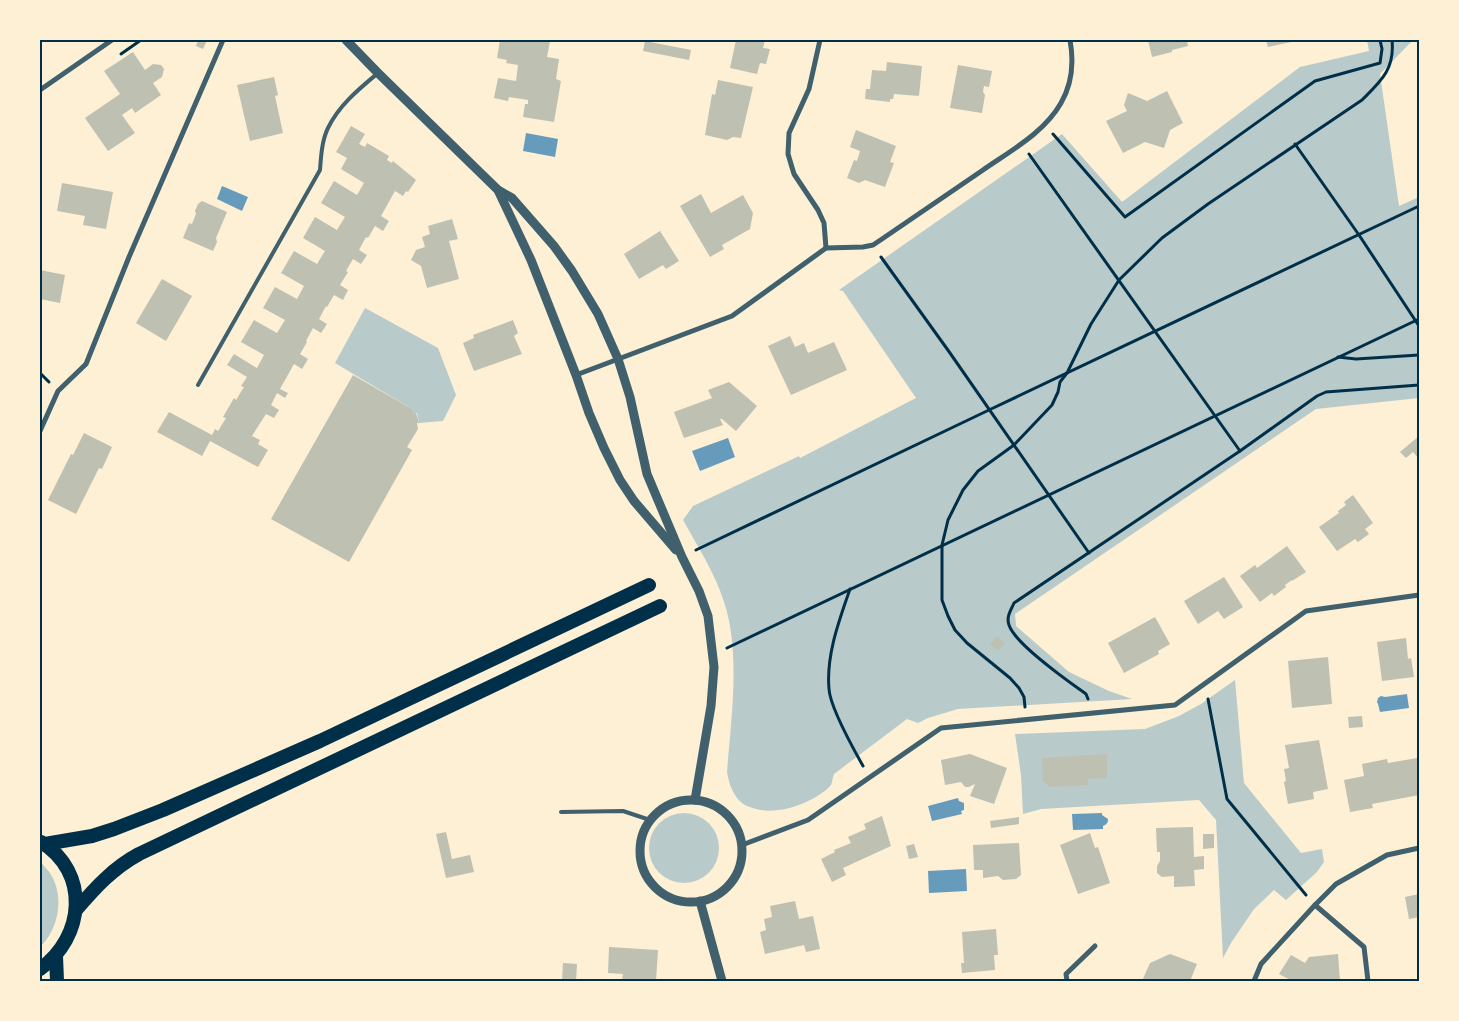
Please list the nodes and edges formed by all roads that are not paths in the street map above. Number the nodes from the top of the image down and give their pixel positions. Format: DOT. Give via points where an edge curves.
graph roads {
  1 [pos="112,40"];
  2 [pos="223,40"];
  3 [pos="346,40"];
  4 [pos="820,40"];
  5 [pos="1070,40"];
  6 [pos="378,73"];
  7 [pos="40,90"];
  8 [pos="498,190"];
  9 [pos="826,248"];
  10 [pos="618,359"];
  11 [pos="576,375"];
  12 [pos="198,385"];
  13 [pos="40,432"];
  14 [pos="682,557"];
  15 [pos="649,585"];
  16 [pos="1419,594"];
  17 [pos="660,606"];
  18 [pos="695,800"];
  19 [pos="561,812"];
  20 [pos="650,820"];
  21 [pos="42,843"];
  22 [pos="742,845"];
  23 [pos="1419,848"];
  24 [pos="700,901"];
  25 [pos="1315,904"];
  26 [pos="76,910"];
  27 [pos="1095,946"];
  28 [pos="56,956"];
  29 [pos="40,968"];
  30 [pos="58,981"];
  31 [pos="722,981"];
  32 [pos="1067,981"];
  33 [pos="1254,981"];
  34 [pos="1368,981"];
  1 -- 7 [label="street"];
  2 -- 13 [label="street" via="86,364 58,391"];
  3 -- 6 [label="street"];
  4 -- 9 [label="street" via="809,89 789,133 788,154 794,174 824,223"];
  5 -- 9 [label="street" via="1072,66 1067,91 1044,125 873,245"];
  6 -- 8 [label="street"];
  6 -- 12 [label="lane" via="353,94 327,129 320,170"];
  8 -- 10 [label="street" via="512,198 534,222 572,272 598,314"];
  8 -- 11 [label="street" via="531,260"];
  9 -- 10 [label="street" via="732,316"];
  10 -- 11 [label="street"];
  10 -- 14 [label="street" via="647,474"];
  11 -- 14 [label="street" via="620,480"];
  14 -- 18 [label="street" via="708,616 714,667"];
  15 -- 21 [label="highway" via="320,741 163,810 92,836"];
  16 -- 22 [label="street" via="1306,611 1175,704 941,728 808,820"];
  17 -- 26 [label="highway" via="139,854 105,877"];
  18 -- 20 [label="street" via="678,801 662,808"];
  18 -- 22 [label="street" via="712,804 727,814"];
  19 -- 20 [label="lane" via="623,811"];
  20 -- 24 [label="street" via="642,836 639,853 643,870 652,885 666,896 682,901"];
  21 -- 26 [label="highway" via="69,873"];
  22 -- 24 [label="street" via="736,875 720,892"];
  23 -- 25 [label="street" via="1387,855 1336,884"];
  24 -- 31 [label="street"];
  25 -- 33 [label="street" via="1260,964"];
  25 -- 34 [label="street" via="1364,947"];
  26 -- 28 [label="highway" via="70,935"];
  27 -- 32 [label="street" via="1066,974"];
  28 -- 29 [label="highway"];
  28 -- 30 [label="highway"];
}
